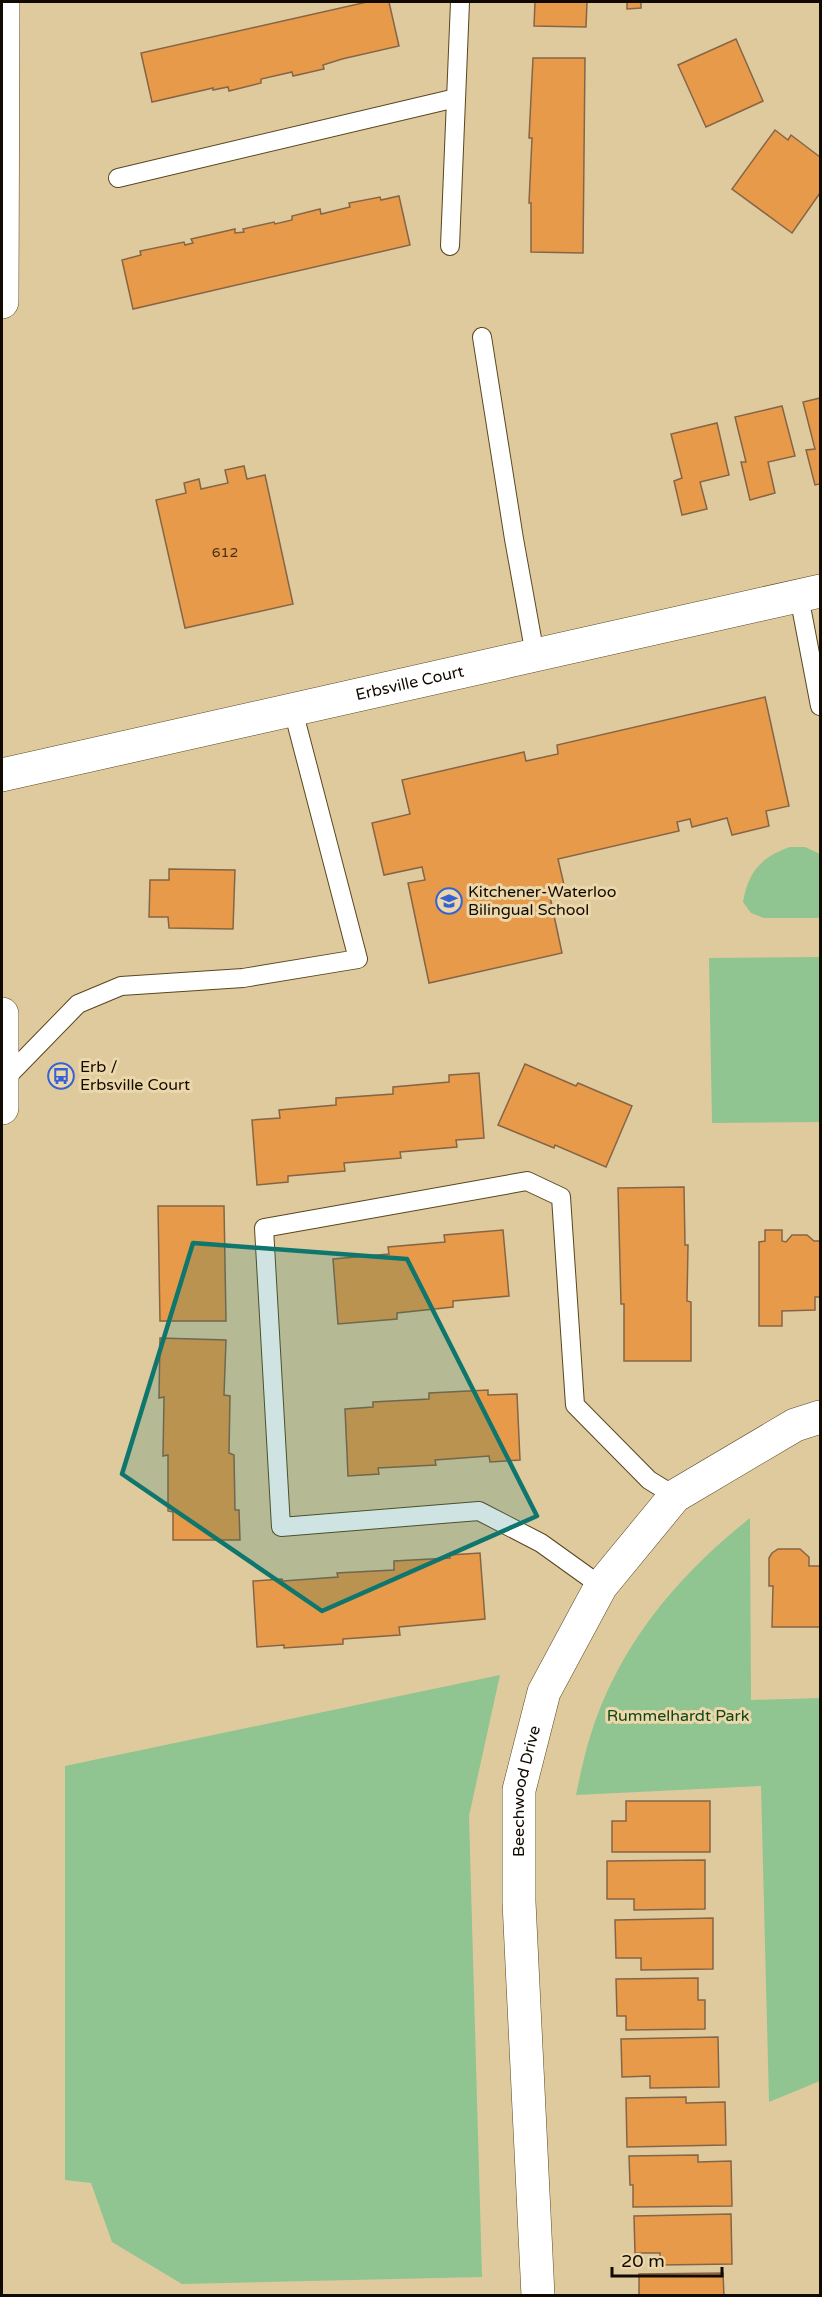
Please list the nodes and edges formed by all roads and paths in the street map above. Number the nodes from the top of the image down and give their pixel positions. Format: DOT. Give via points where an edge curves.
graph roads {
  1 [pos="3,2"];
  2 [pos="460,2"];
  3 [pos="456,98"];
  4 [pos="118,178"];
  5 [pos="450,246"];
  6 [pos="2,302"];
  7 [pos="482,337"];
  8 [pos="810,593"];
  9 [pos="535,655"];
  10 [pos="820,706"];
  11 [pos="293,710"];
  12 [pos="2,775"];
  13 [pos="2,1014"];
  14 [pos="2,1095"];
  15 [pos="820,1417"];
  16 [pos="675,1496"];
  17 [pos="601,1586"];
  18 [pos="537,2295"];
  1 -- 6 [label="street"];
  2 -- 3 [label="lane"];
  3 -- 4 [label="lane"];
  3 -- 5 [label="lane"];
  7 -- 9 [label="lane"];
  8 -- 9 [label="street, Erbsville Court"];
  8 -- 10 [label="lane"];
  9 -- 11 [label="street, Erbsville Court"];
  11 -- 12 [label="street, Erbsville Court"];
  11 -- 14 [label="lane" via="358,959 243,978 121,986 78,1004"];
  13 -- 14 [label="street"];
  15 -- 16 [label="street, Beechwood Drive" via="795,1425"];
  16 -- 17 [label="street, Beechwood Drive"];
  16 -- 17 [label="lane" via="649,1480 575,1406 561,1197 527,1181 264,1228 281,1527 479,1511 541,1543"];
  17 -- 18 [label="street, Beechwood Drive" via="544,1692 519,1790 519,1902"];
}
